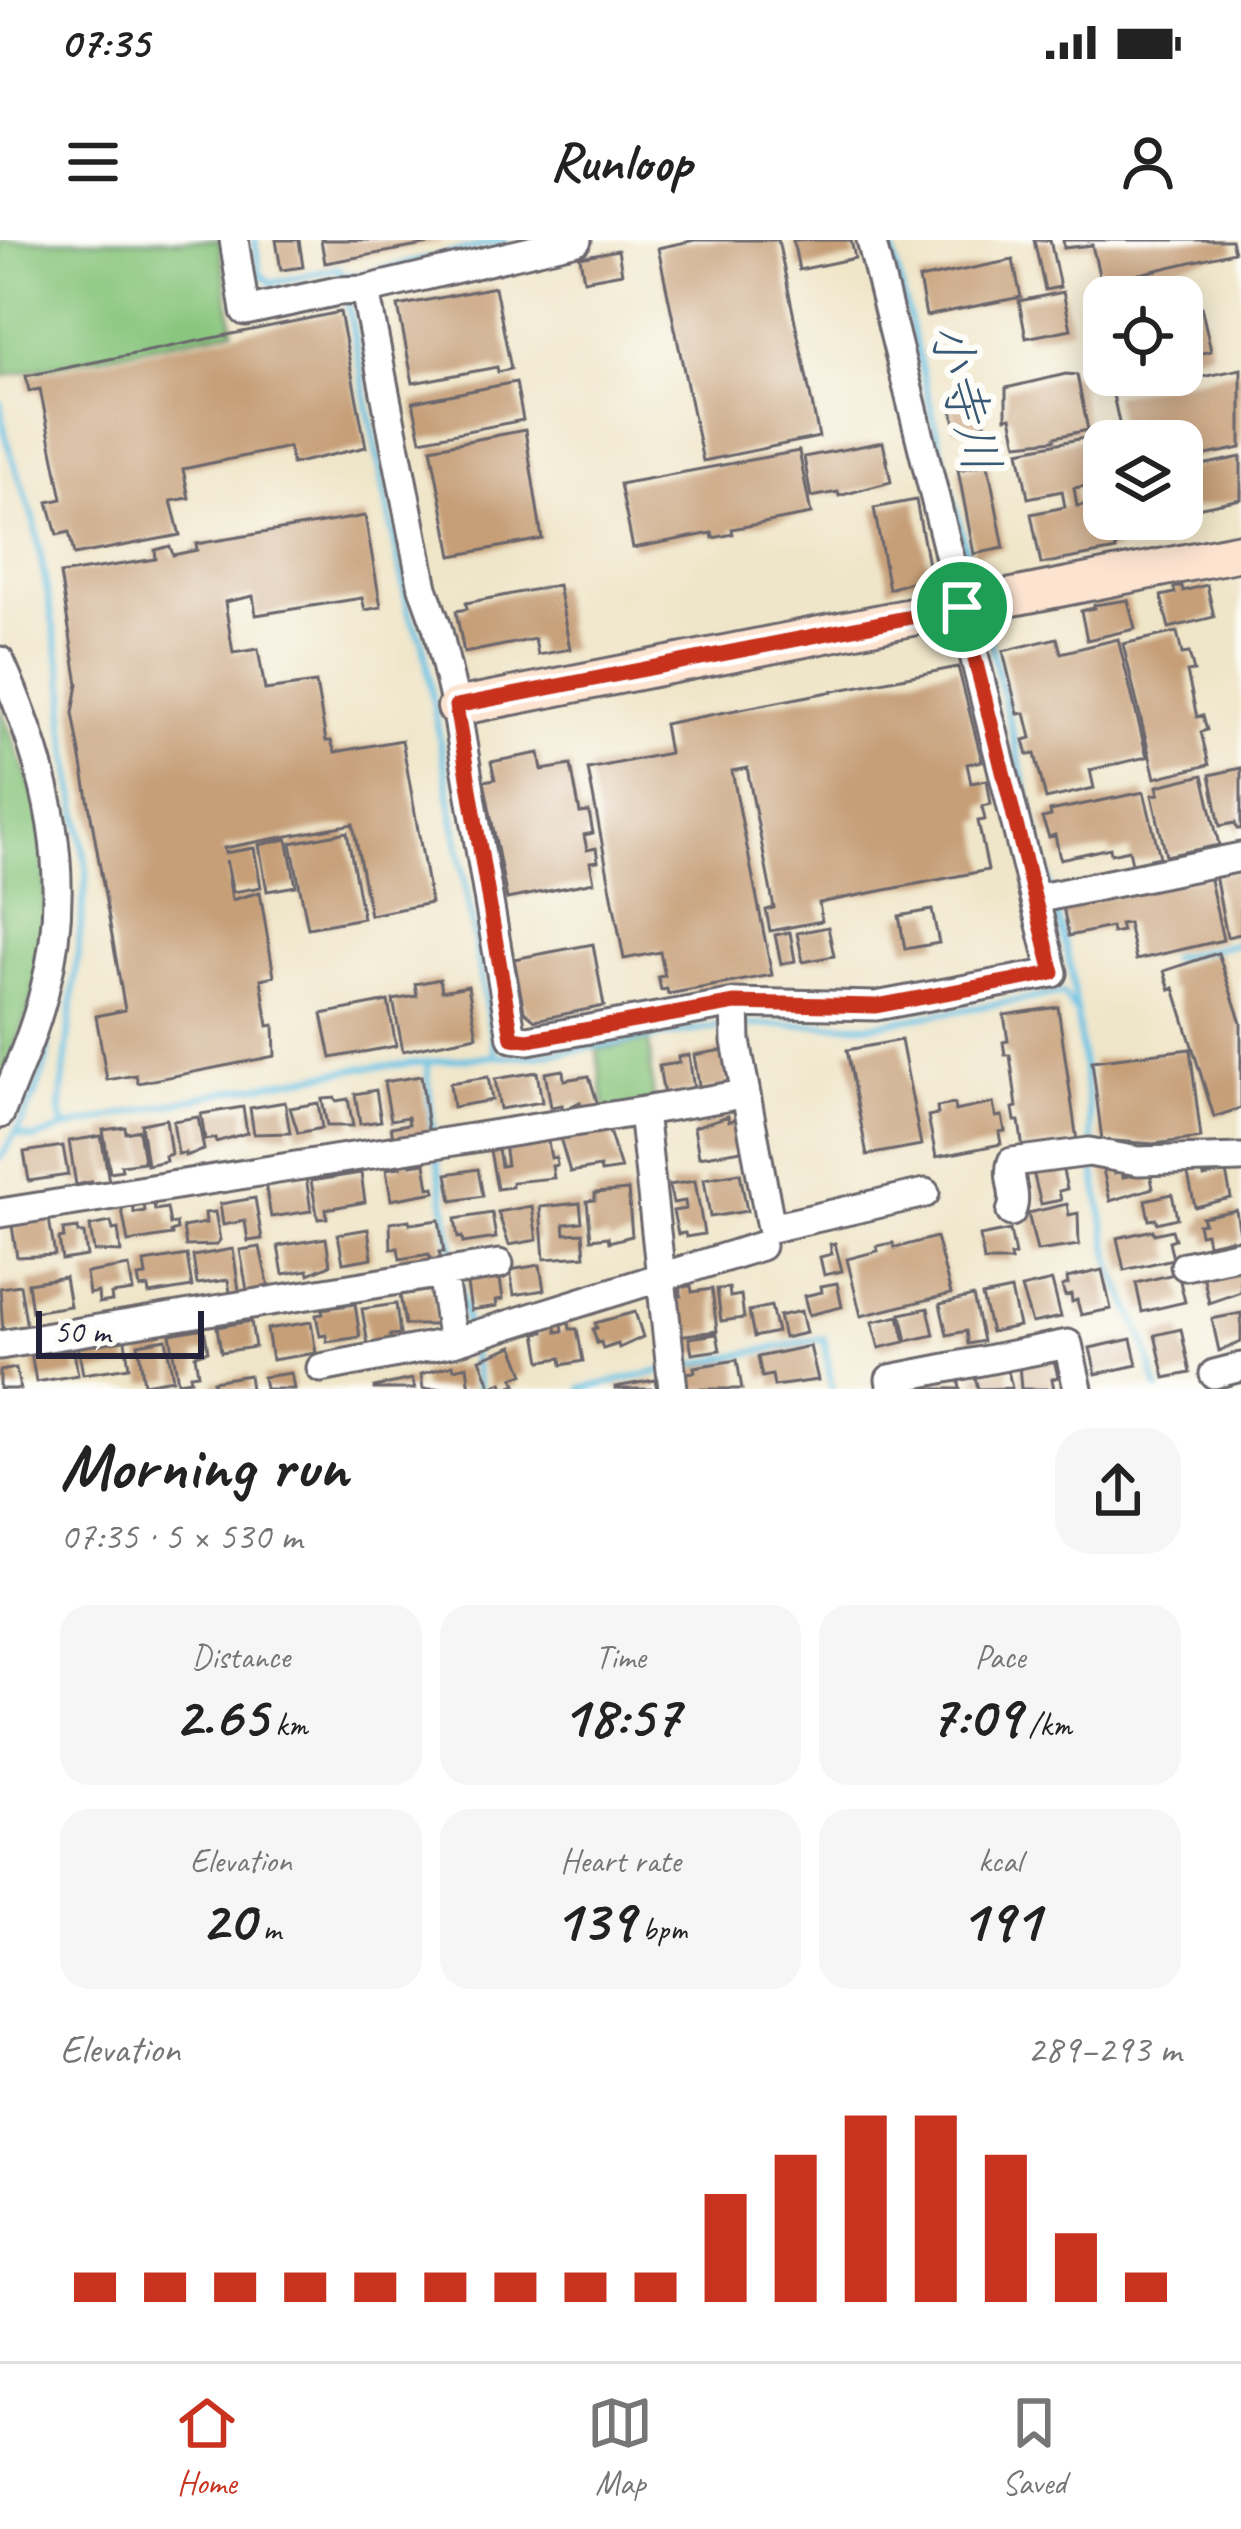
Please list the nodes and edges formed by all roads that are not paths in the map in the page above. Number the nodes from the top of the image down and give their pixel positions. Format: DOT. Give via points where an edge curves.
graph roads {
  1 [pos="234,240"];
  2 [pos="577,240"];
  3 [pos="871,240"];
  4 [pos="351,291"];
  5 [pos="1241,552"];
  6 [pos="962,607"];
  7 [pos="0,661"];
  8 [pos="456,706"];
  9 [pos="1241,857"];
  10 [pos="1046,897"];
  11 [pos="736,1020"];
  12 [pos="732,1096"];
  13 [pos="643,1111"];
  14 [pos="0,1114"];
  15 [pos="1241,1158"];
  16 [pos="925,1193"];
  17 [pos="1010,1212"];
  18 [pos="0,1213"];
  19 [pos="761,1246"];
  20 [pos="1241,1254"];
  21 [pos="499,1264"];
  22 [pos="1185,1266"];
  23 [pos="451,1271"];
  24 [pos="660,1277"];
  25 [pos="463,1339"];
  26 [pos="0,1345"];
  27 [pos="320,1368"];
  28 [pos="671,1375"];
  29 [pos="892,1389"];
  30 [pos="1078,1389"];
  1 -- 4 [label="street" via="244,311"];
  2 -- 4 [label="street"];
  3 -- 6 [label="street"];
  4 -- 8 [label="street"];
  5 -- 6 [label="street"];
  6 -- 8 [label="street"];
  6 -- 10 [label="street"];
  7 -- 14 [label="street" via="58,841 58,924 44,995"];
  8 -- 11 [label="street" via="512,1038"];
  9 -- 10 [label="street"];
  10 -- 11 [label="street" via="1053,973 876,1006"];
  11 -- 16 [label="street" via="771,1228"];
  12 -- 13 [label="street"];
  13 -- 18 [label="street"];
  13 -- 24 [label="street"];
  15 -- 17 [label="street" via="1138,1161 1095,1152 1012,1162"];
  19 -- 24 [label="street"];
  20 -- 22 [label="street"];
  21 -- 23 [label="street"];
  23 -- 25 [label="street"];
  23 -- 26 [label="street"];
  24 -- 25 [label="street"];
  24 -- 28 [label="street"];
  25 -- 27 [label="street"];
  29 -- 30 [label="street" via="890,1379 1068,1344"];
}
